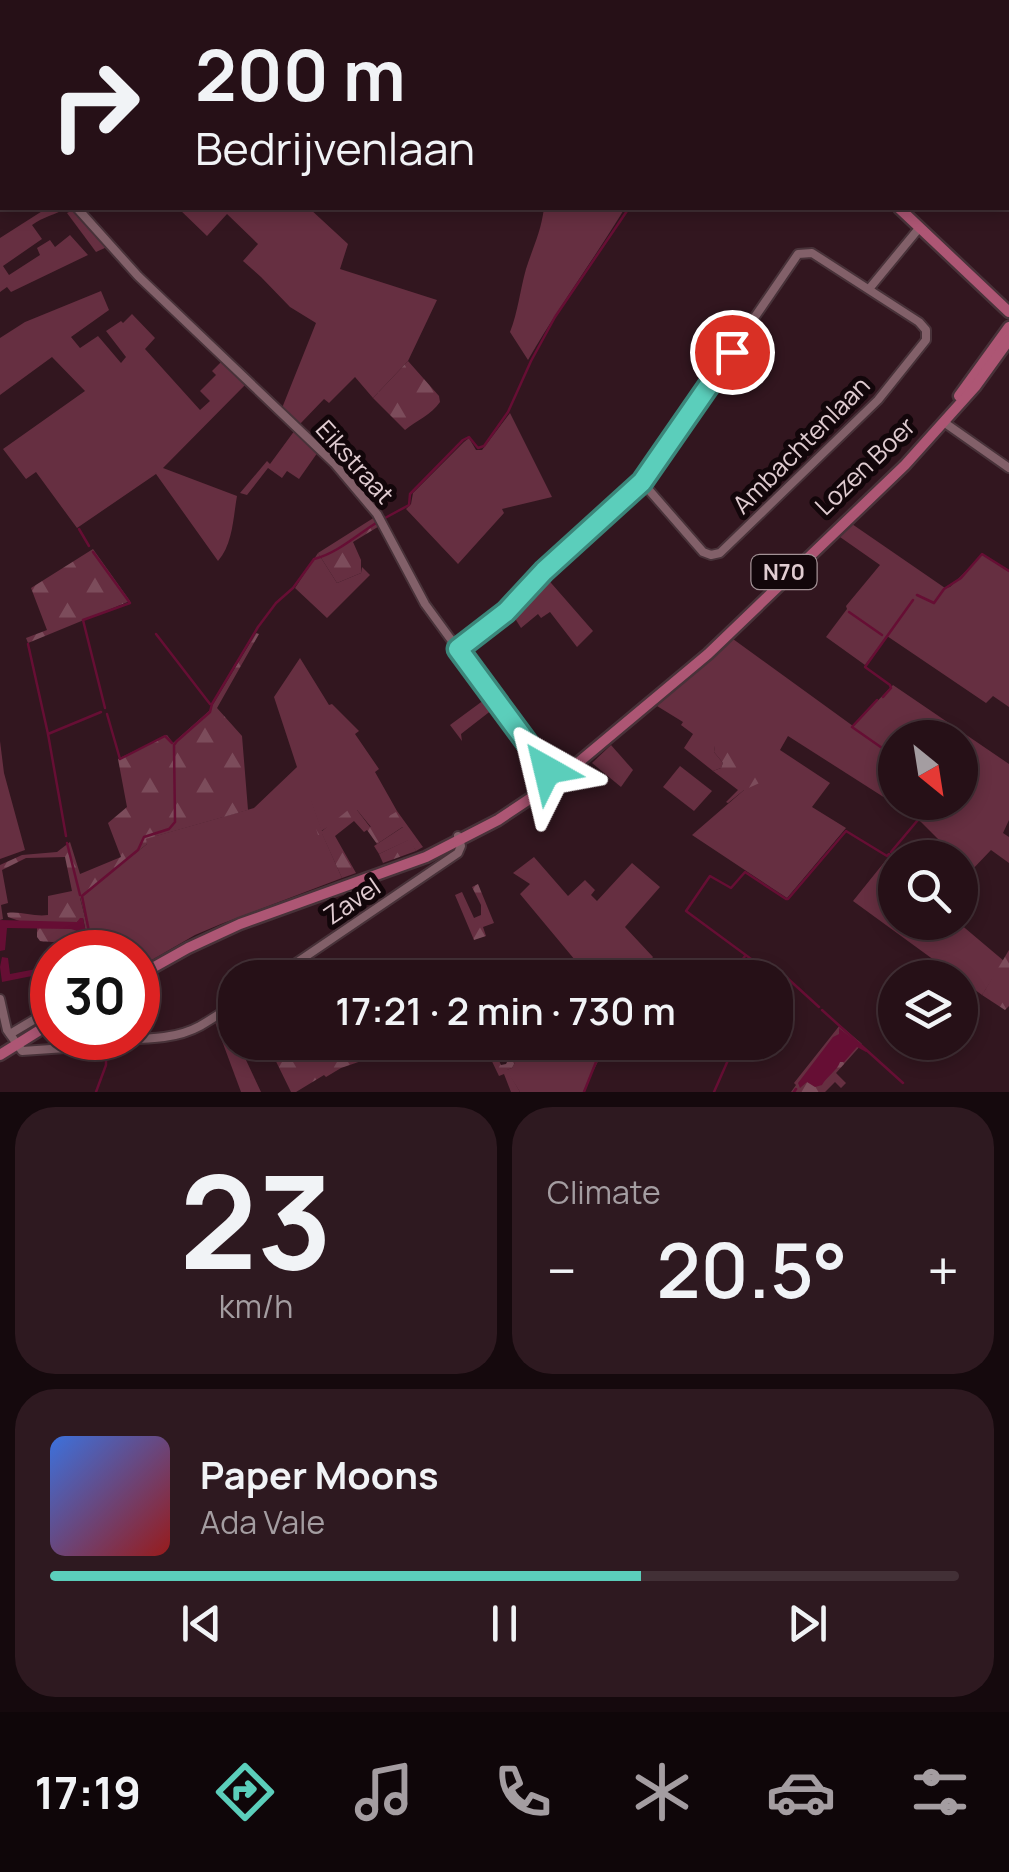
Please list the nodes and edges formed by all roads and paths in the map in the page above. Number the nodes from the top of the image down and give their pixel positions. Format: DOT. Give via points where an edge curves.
graph roads {
  1 [pos="79,210"];
  2 [pos="904,210"];
  3 [pos="921,225"];
  4 [pos="869,289"];
  5 [pos="1009,304"];
  6 [pos="1009,312"];
  7 [pos="1009,327"];
  8 [pos="1009,340"];
  9 [pos="945,423"];
  10 [pos="1009,468"];
  11 [pos="642,482"];
  12 [pos="458,649"];
  13 [pos="554,780"];
  14 [pos="453,844"];
  15 [pos="298,960"];
  16 [pos="160,964"];
  17 [pos="0,999"];
  18 [pos="218,1015"];
  19 [pos="30,1022"];
  20 [pos="10,1034"];
  21 [pos="30,1037"];
  22 [pos="160,1038"];
  23 [pos="17,1046"];
  24 [pos="30,1051"];
  25 [pos="0,1055"];
  1 -- 12 [label="street, Eikstraat" via="152,290 334,463 377,514 425,604"];
  2 -- 3 [label="main road"];
  3 -- 4 [label="street"];
  3 -- 5 [label="main road"];
  3 -- 6 [label="main road"];
  4 -- 11 [label="street" via="812,253 798,254"];
  4 -- 11 [label="street, Ambachtenlaan" via="923,326 926,340 878,400 720,553 703,552"];
  7 -- 13 [label="main road, Lozen Boer / N70" via="962,393 901,460 704,649"];
  8 -- 9 [label="main road, N70"];
  9 -- 10 [label="street"];
  9 -- 13 [label="main road, Lozen Boer / N70" via="708,654"];
  11 -- 12 [label="street"];
  12 -- 13 [label="street, Eikstraat"];
  13 -- 14 [label="main road, N70"];
  14 -- 15 [label="street, Zavel"];
  14 -- 16 [label="main road, N70" via="240,924"];
  17 -- 20 [label="street"];
  18 -- 22 [label="street"];
  19 -- 20 [label="street"];
  20 -- 23 [label="street"];
  21 -- 23 [label="main road"];
  23 -- 24 [label="street"];
  23 -- 25 [label="main road"];
}
